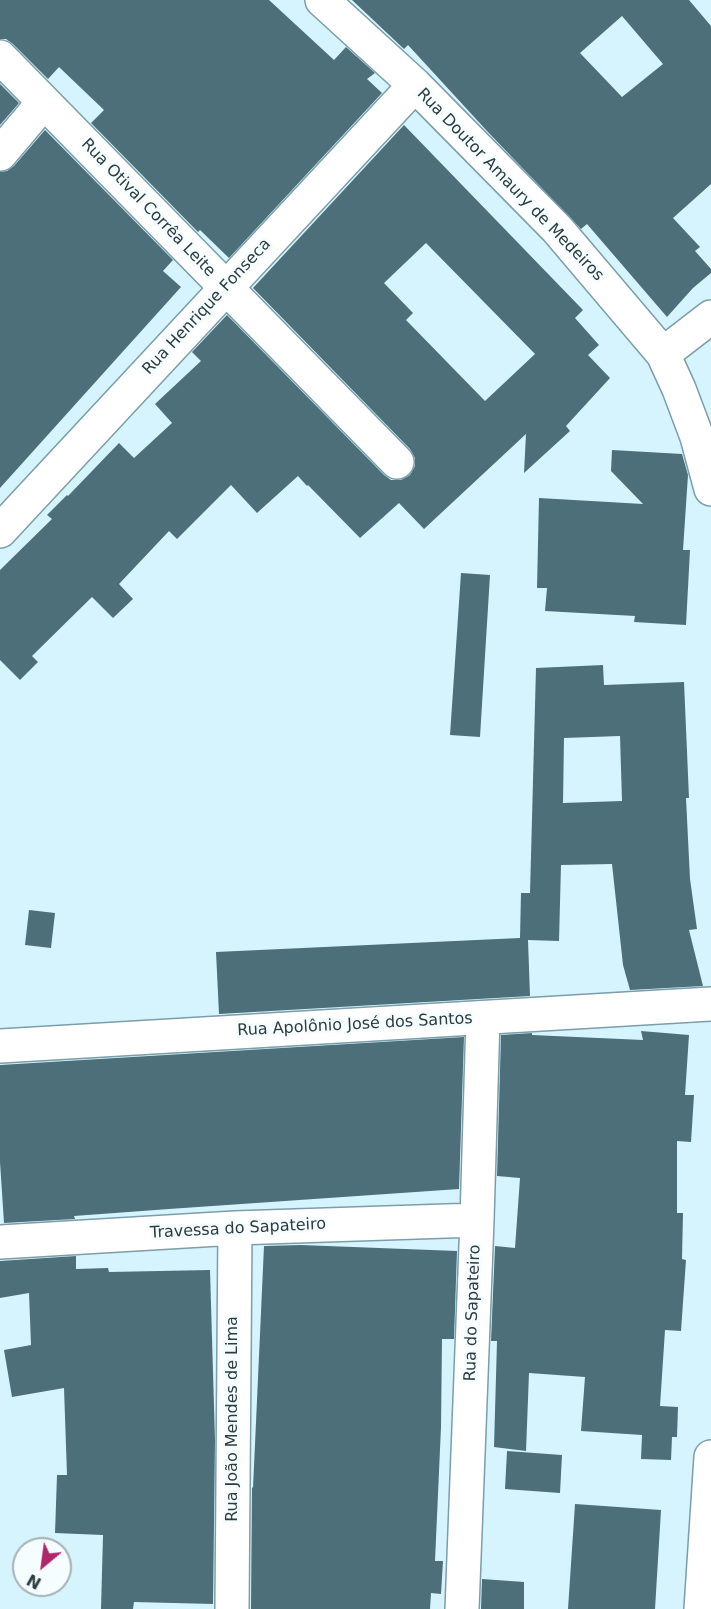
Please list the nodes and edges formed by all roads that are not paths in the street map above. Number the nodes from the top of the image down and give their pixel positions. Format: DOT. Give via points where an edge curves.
graph roads {
  1 [pos="322,0"];
  2 [pos="0,57"];
  3 [pos="415,85"];
  4 [pos="44,102"];
  5 [pos="0,154"];
  6 [pos="225,287"];
  7 [pos="711,317"];
  8 [pos="663,354"];
  9 [pos="397,462"];
  10 [pos="711,489"];
  11 [pos="0,531"];
  12 [pos="711,1004"];
  13 [pos="483,1018"];
  14 [pos="0,1046"];
  15 [pos="477,1220"];
  16 [pos="234,1228"];
  17 [pos="0,1242"];
  18 [pos="711,1457"];
  19 [pos="232,1609"];
  20 [pos="462,1609"];
  21 [pos="700,1609"];
  1 -- 3 [label="street, Rua Doutor Amaury de Medeiros"];
  2 -- 4 [label="street, Rua Otival Corrêa Leite"];
  3 -- 6 [label="street, Rua Henrique Fonseca"];
  3 -- 8 [label="street, Rua Doutor Amaury de Medeiros" via="557,229"];
  4 -- 5 [label="street"];
  4 -- 6 [label="street, Rua Otival Corrêa Leite"];
  6 -- 9 [label="street, Rua Otival Corrêa Leite"];
  6 -- 11 [label="street, Rua Henrique Fonseca"];
  7 -- 8 [label="street"];
  8 -- 10 [label="street, Rua Doutor Amaury de Medeiros" via="697,437"];
  12 -- 13 [label="street, Rua Apolônio José dos Santos"];
  13 -- 14 [label="street, Rua Apolônio José dos Santos"];
  13 -- 15 [label="street, Rua do Sapateiro"];
  15 -- 16 [label="street, Travessa do Sapateiro"];
  15 -- 20 [label="street, Rua do Sapateiro"];
  16 -- 17 [label="street, Travessa do Sapateiro"];
  16 -- 19 [label="street, Rua João Mendes de Lima"];
  18 -- 21 [label="street"];
}
